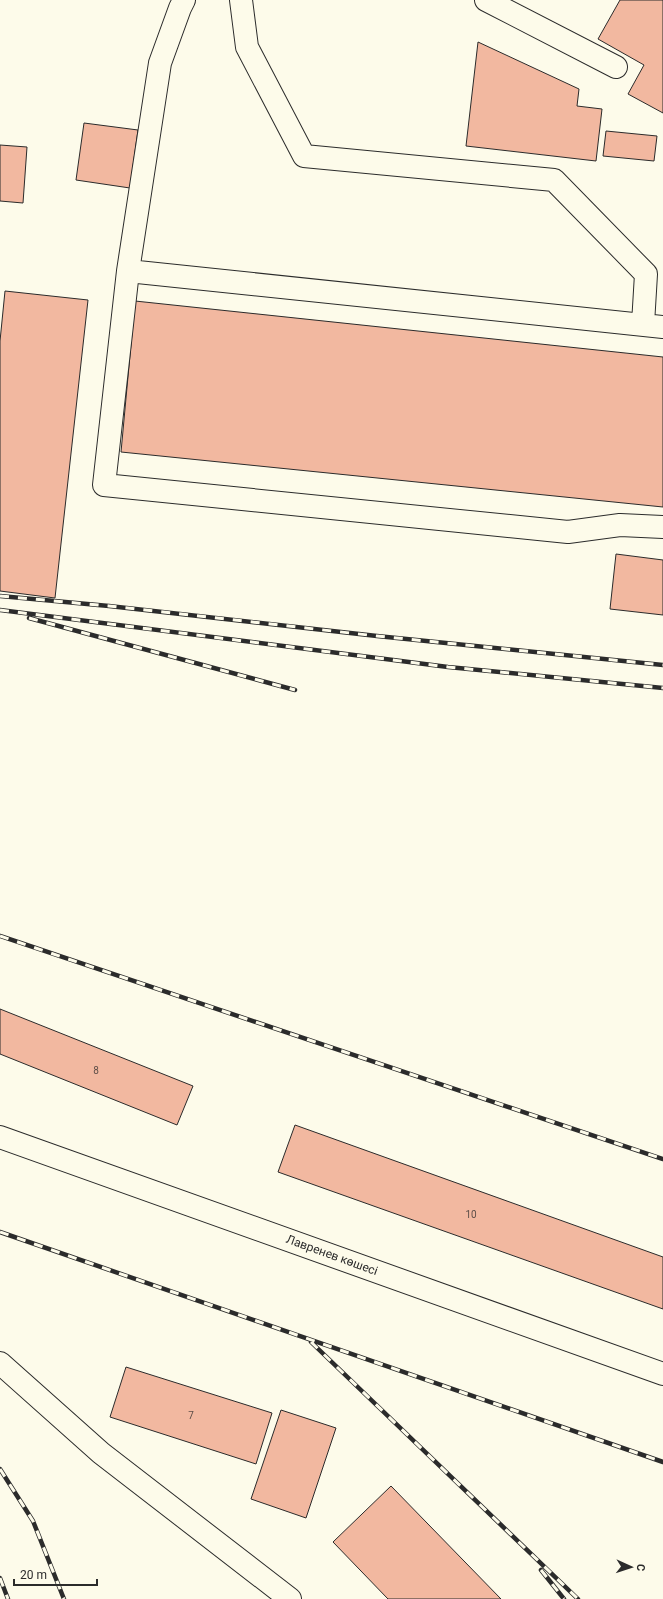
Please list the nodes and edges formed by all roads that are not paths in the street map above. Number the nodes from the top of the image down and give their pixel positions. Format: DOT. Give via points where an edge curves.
graph roads {
  1 [pos="184,0"];
  2 [pos="241,0"];
  3 [pos="486,0"];
  4 [pos="616,67"];
  5 [pos="128,271"];
  6 [pos="653,326"];
  7 [pos="663,527"];
  8 [pos="0,1137"];
  9 [pos="0,1362"];
  10 [pos="663,1374"];
  11 [pos="290,1599"];
  1 -- 5 [label="main road" via="160,63"];
  2 -- 6 [label="main road" via="247,47 304,156 554,180 646,274"];
  3 -- 4 [label="main road"];
  5 -- 6 [label="main road"];
  5 -- 7 [label="main road" via="104,485 568,532 620,525"];
  8 -- 10 [label="main road, Лавренев көшесі"];
  9 -- 11 [label="main road" via="101,1453"];
}
